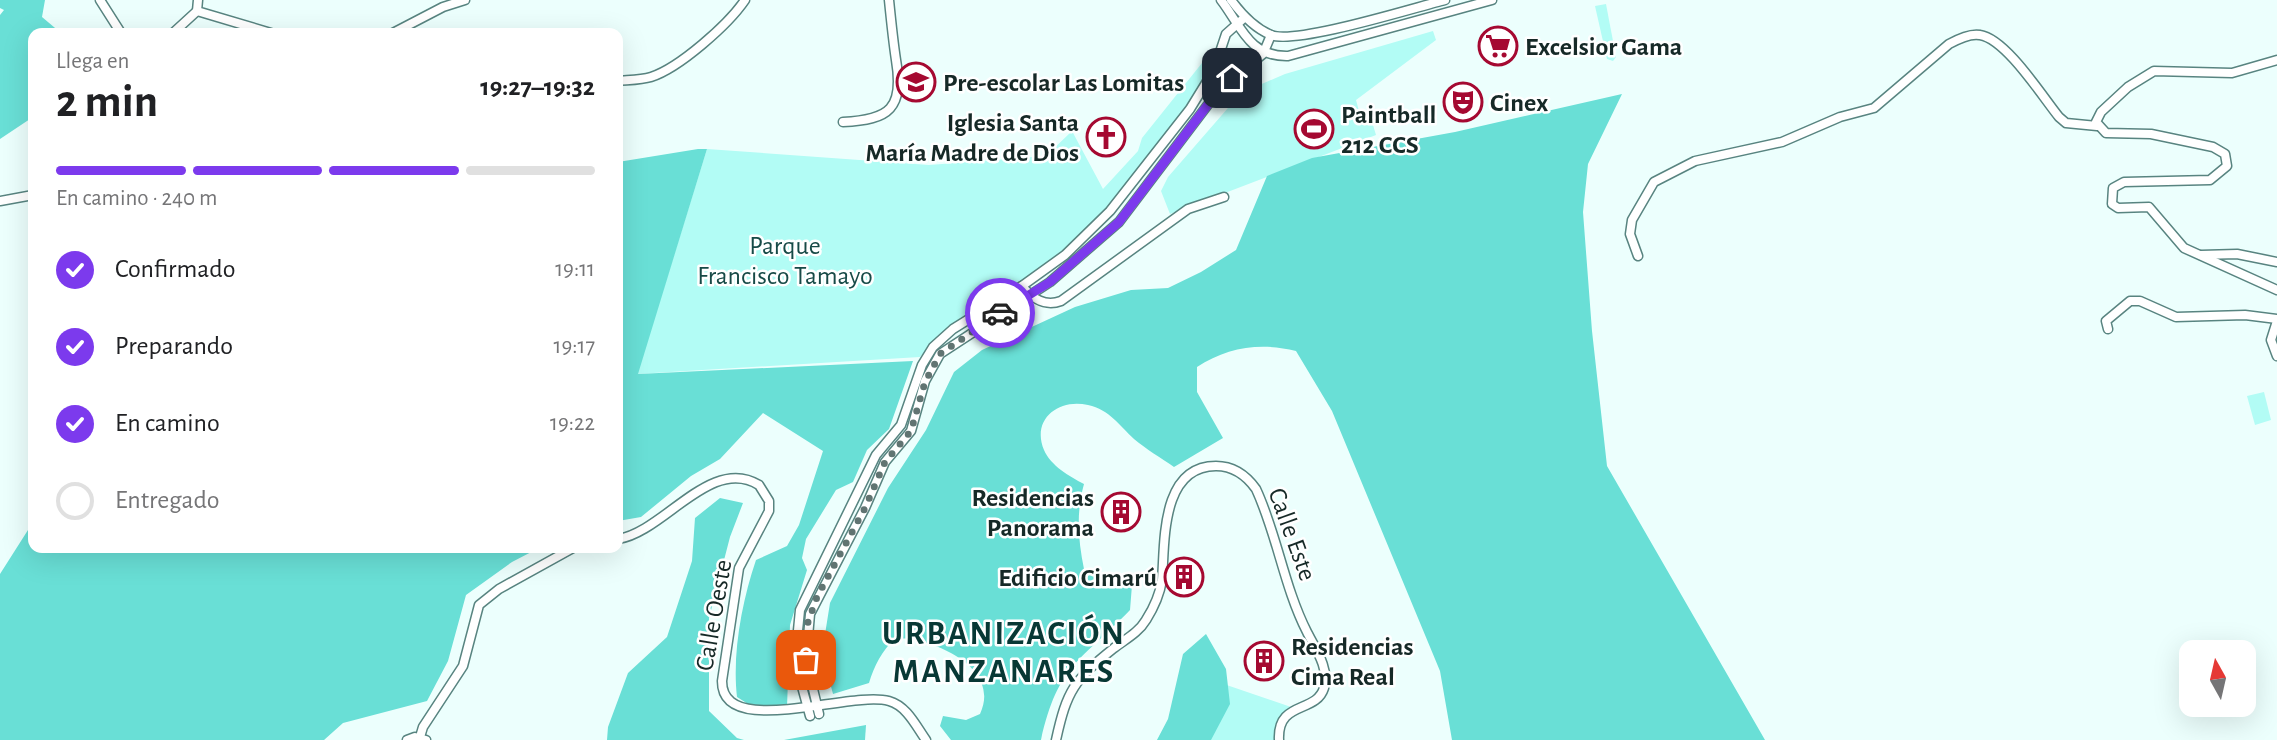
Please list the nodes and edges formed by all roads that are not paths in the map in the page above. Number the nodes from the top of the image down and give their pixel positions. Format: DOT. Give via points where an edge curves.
graph roads {
  1 [pos="100,0"];
  2 [pos="198,0"];
  3 [pos="466,0"];
  4 [pos="745,0"];
  5 [pos="1221,0"];
  6 [pos="1231,0"];
  7 [pos="1445,0"];
  8 [pos="1492,0"];
  9 [pos="889,1"];
  10 [pos="197,11"];
  11 [pos="1244,18"];
  12 [pos="1236,25"];
  13 [pos="118,28"];
  14 [pos="178,28"];
  15 [pos="254,28"];
  16 [pos="403,28"];
  17 [pos="1271,35"];
  18 [pos="1263,54"];
  19 [pos="2277,60"];
  20 [pos="623,81"];
  21 [pos="842,122"];
  22 [pos="2097,126"];
  23 [pos="28,196"];
  24 [pos="1224,197"];
  25 [pos="0,201"];
  26 [pos="2198,255"];
  27 [pos="1638,256"];
  28 [pos="2277,262"];
  29 [pos="1022,286"];
  30 [pos="2277,290"];
  31 [pos="1030,295"];
  32 [pos="2277,320"];
  33 [pos="2108,329"];
  34 [pos="2277,356"];
  35 [pos="623,537"];
  36 [pos="564,553"];
  37 [pos="813,691"];
  38 [pos="803,693"];
  39 [pos="811,716"];
  40 [pos="745,720"];
  41 [pos="423,739"];
  42 [pos="407,740"];
  43 [pos="926,740"];
  44 [pos="1056,740"];
  45 [pos="1279,740"];
  1 -- 13 [label="street"];
  2 -- 10 [label="street"];
  3 -- 16 [label="street"];
  4 -- 20 [label="street" via="701,44 661,72"];
  5 -- 12 [label="street"];
  6 -- 11 [label="street"];
  7 -- 17 [label="street" via="1300,37"];
  8 -- 18 [label="street" via="1288,57"];
  9 -- 21 [label="street" via="900,77 897,98 878,118"];
  10 -- 14 [label="street"];
  10 -- 15 [label="street"];
  11 -- 12 [label="street"];
  11 -- 17 [label="street"];
  12 -- 18 [label="street"];
  12 -- 29 [label="street" via="1226,34 1214,70 1197,99 1133,183 1083,240"];
  17 -- 18 [label="street"];
  18 -- 31 [label="street" via="1219,90 1119,222"];
  19 -- 22 [label="street" via="2232,73 2154,71 2101,112"];
  22 -- 26 [label="street" via="2113,134 2142,132 2203,144 2225,155 2227,166 2210,180 2124,182 2113,188 2112,204 2118,208 2149,207 2184,248"];
  22 -- 27 [label="street" via="2066,123 1998,42 1979,34 1962,37 1874,108 1782,142 1695,161 1654,182 1632,220 1630,234"];
  23 -- 25 [label="street"];
  24 -- 31 [label="street" via="1188,209 1061,300 1052,304"];
  26 -- 28 [label="street" via="2228,254"];
  26 -- 30 [label="street"];
  29 -- 31 [label="street"];
  29 -- 38 [label="street" via="953,329 933,347 915,377 901,425 876,455 800,610 795,651"];
  31 -- 37 [label="street" via="940,354 925,382 911,431 878,474 810,614 806,652"];
  32 -- 33 [label="street" via="2245,315 2176,317 2130,300 2106,321"];
  32 -- 34 [label="street" via="2271,340"];
  35 -- 40 [label="street, Calle Oeste" via="644,531 696,492 723,480 753,481 765,493 766,521 744,554 736,579 723,673 726,703"];
  36 -- 41 [label="street" via="499,589 479,606 463,666 423,727"];
  37 -- 38 [label="street"];
  37 -- 39 [label="street"];
  38 -- 39 [label="street"];
  39 -- 43 [label="street" via="886,700 904,710"];
  41 -- 42 [label="street"];
  44 -- 45 [label="street, Calle Este" via="1075,683 1140,629 1151,611 1162,580 1164,524 1179,486 1198,470 1216,466 1240,472 1256,489 1304,626 1324,669 1322,693 1287,714"];
}
